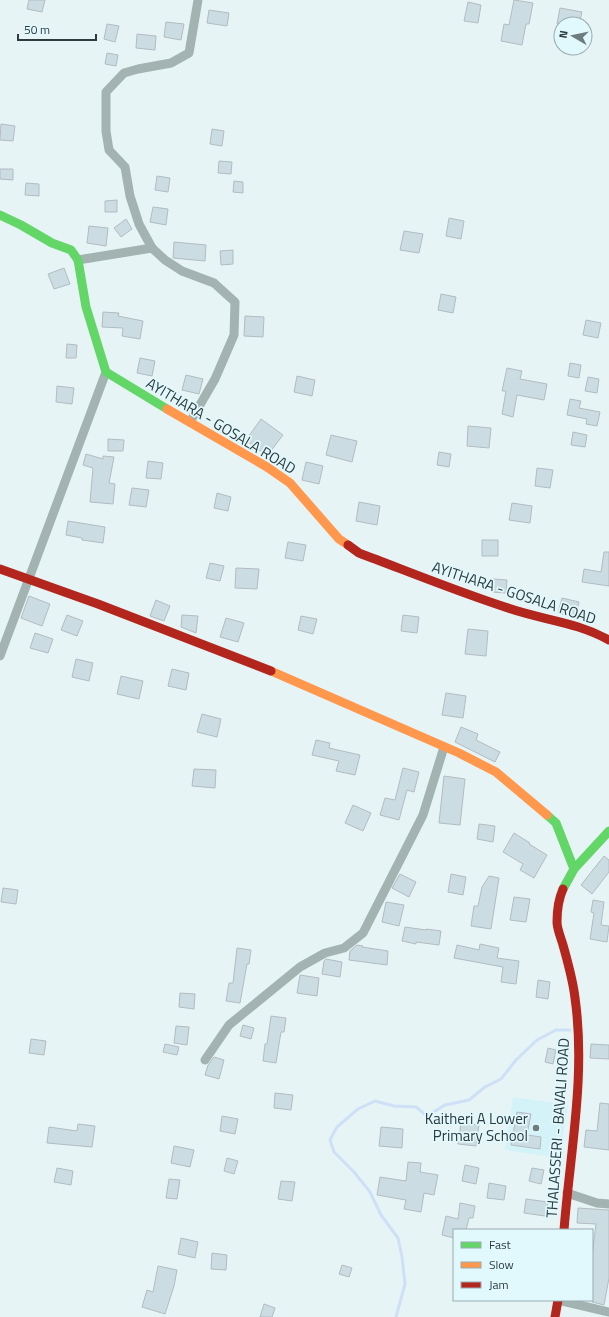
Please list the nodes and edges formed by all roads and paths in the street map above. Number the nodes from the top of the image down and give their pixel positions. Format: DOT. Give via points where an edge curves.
graph roads {
  1 [pos="198,0"];
  2 [pos="0,215"];
  3 [pos="152,248"];
  4 [pos="78,260"];
  5 [pos="106,372"];
  6 [pos="190,422"];
  7 [pos="0,569"];
  8 [pos="29,580"];
  9 [pos="609,640"];
  10 [pos="0,656"];
  11 [pos="444,747"];
  12 [pos="609,832"];
  13 [pos="574,869"];
  14 [pos="205,1060"];
  15 [pos="567,1193"];
  16 [pos="609,1204"];
  17 [pos="564,1229"];
  18 [pos="558,1301"];
  19 [pos="562,1301"];
  20 [pos="609,1312"];
  21 [pos="555,1317"];
  1 -- 3 [label="street" via="188,53 171,63 124,73 106,92 106,131 109,150 125,167 130,196 139,224"];
  2 -- 4 [label="main road" via="71,250"];
  3 -- 4 [label="street"];
  3 -- 6 [label="street" via="182,271 214,283 235,302 234,335 215,379"];
  4 -- 5 [label="main road" via="86,307"];
  5 -- 6 [label="main road, AYITHARA - GOSALA ROAD"];
  5 -- 8 [label="street"];
  6 -- 9 [label="main road, AYITHARA - GOSALA ROAD" via="290,483 339,539 359,553 506,608 567,623"];
  7 -- 8 [label="main road"];
  8 -- 10 [label="street"];
  8 -- 11 [label="main road" via="274,672"];
  11 -- 13 [label="main road" via="496,772 556,823"];
  11 -- 14 [label="street" via="423,815 363,933 344,948 325,953 300,967 229,1025"];
  12 -- 13 [label="main road, THALASSERI - BAVALI ROAD"];
  13 -- 15 [label="main road, THALASSERI - BAVALI ROAD" via="560,895 557,922 573,981 579,1023 574,1138"];
  15 -- 16 [label="street" via="597,1203"];
  15 -- 17 [label="main road, THALASSERI - BAVALI ROAD"];
  18 -- 21 [label="main road"];
  19 -- 20 [label="street"];
}
